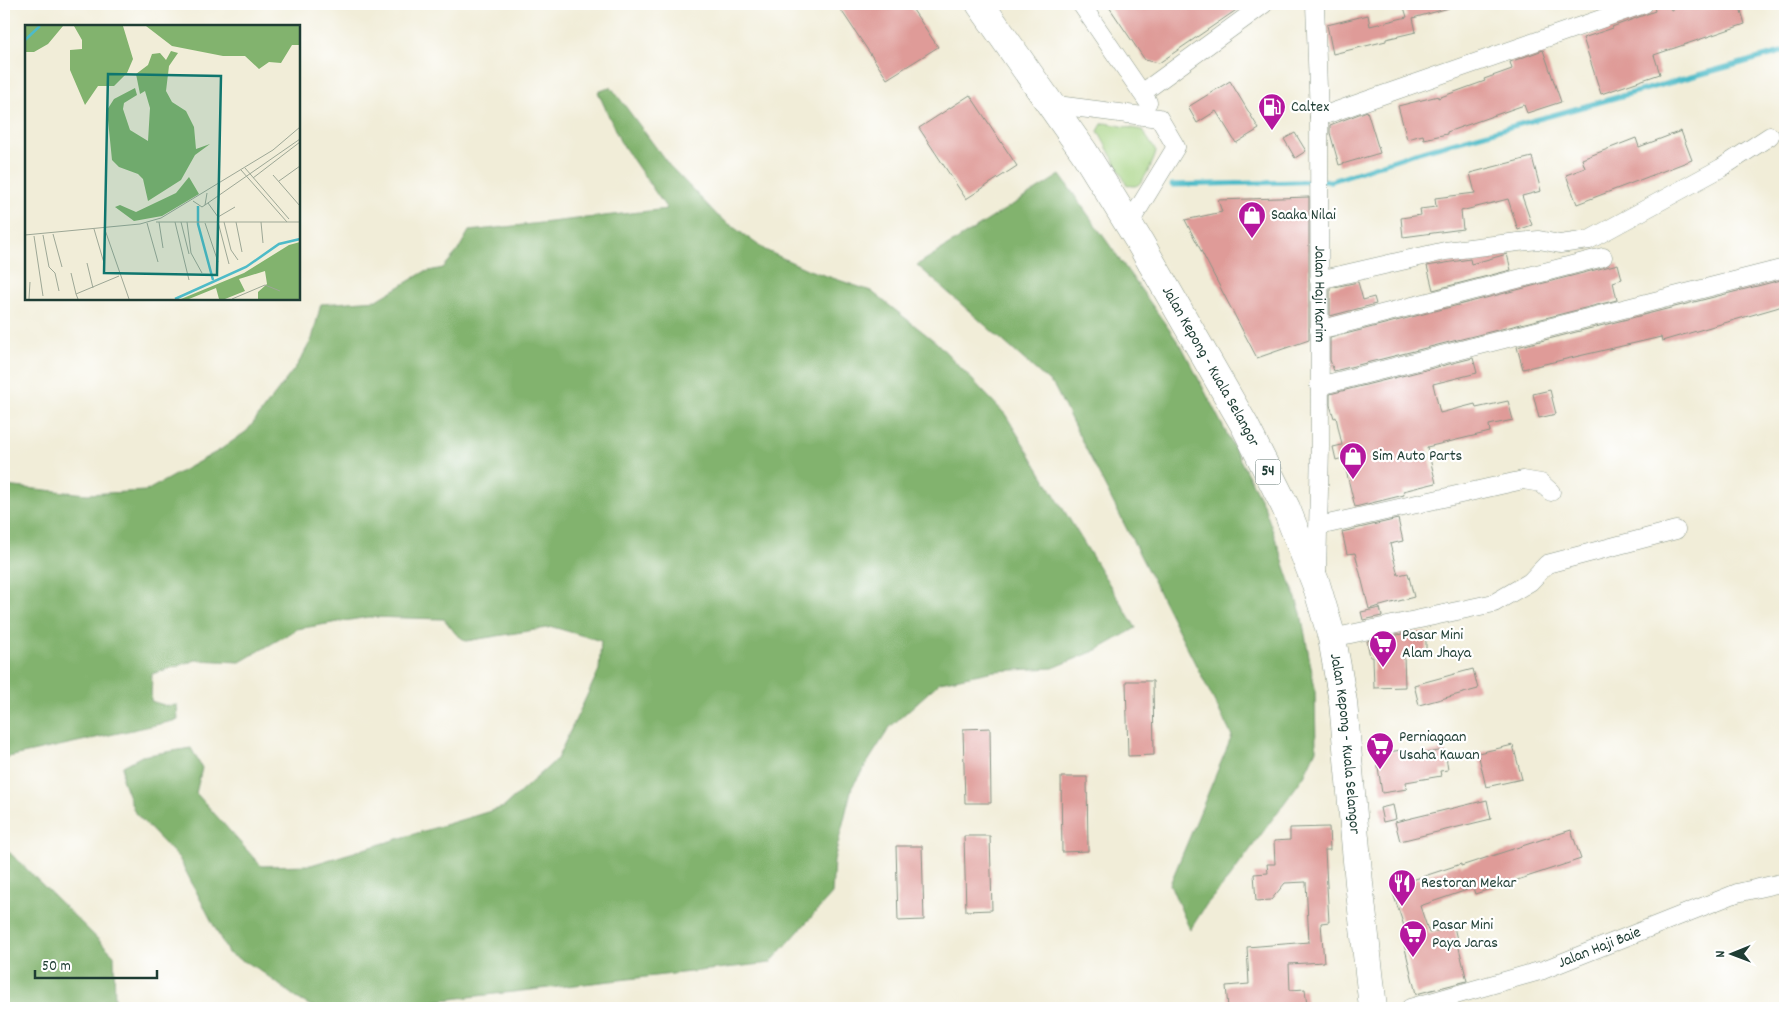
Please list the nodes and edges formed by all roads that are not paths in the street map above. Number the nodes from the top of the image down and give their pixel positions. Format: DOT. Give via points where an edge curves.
graph roads {
  1 [pos="980,4"];
  2 [pos="1081,4"];
  3 [pos="1264,4"];
  4 [pos="1317,4"];
  5 [pos="1644,4"];
  6 [pos="1142,93"];
  7 [pos="1049,104"];
  8 [pos="1319,117"];
  9 [pos="1159,118"];
  10 [pos="1770,136"];
  11 [pos="1129,224"];
  12 [pos="1603,256"];
  13 [pos="1785,268"];
  14 [pos="1319,280"];
  15 [pos="1319,330"];
  16 [pos="1319,386"];
  17 [pos="1550,492"];
  18 [pos="1319,526"];
  19 [pos="1676,530"];
  20 [pos="1316,584"];
  21 [pos="1332,638"];
  22 [pos="1785,882"];
  23 [pos="1373,1008"];
  24 [pos="1410,1008"];
  1 -- 7 [label="highway, Jalan Kepong - Kuala Selangor / 54"];
  2 -- 6 [label="street"];
  3 -- 6 [label="street"];
  4 -- 8 [label="street, Jalan Haji Karim"];
  5 -- 8 [label="street"];
  6 -- 9 [label="street"];
  7 -- 9 [label="street"];
  7 -- 11 [label="highway, Jalan Kepong - Kuala Selangor / 54"];
  8 -- 14 [label="street, Jalan Haji Karim"];
  9 -- 11 [label="street" via="1176,147"];
  10 -- 14 [label="street" via="1721,168 1589,240 1560,244 1539,240 1445,251"];
  11 -- 20 [label="highway, Jalan Kepong - Kuala Selangor / 54" via="1245,426 1286,508"];
  12 -- 15 [label="street"];
  13 -- 16 [label="street"];
  14 -- 15 [label="street, Jalan Haji Karim"];
  15 -- 16 [label="street, Jalan Haji Karim"];
  16 -- 18 [label="street, Jalan Haji Karim"];
  17 -- 18 [label="street" via="1541,483 1523,480"];
  18 -- 20 [label="street, Jalan Haji Karim"];
  19 -- 21 [label="street" via="1547,564 1530,582 1494,603"];
  20 -- 21 [label="highway, Jalan Kepong - Kuala Selangor / 54"];
  21 -- 23 [label="highway, Jalan Kepong - Kuala Selangor / 54" via="1343,702"];
  22 -- 24 [label="street, Jalan Haji Baie" via="1737,893 1543,970"];
}
